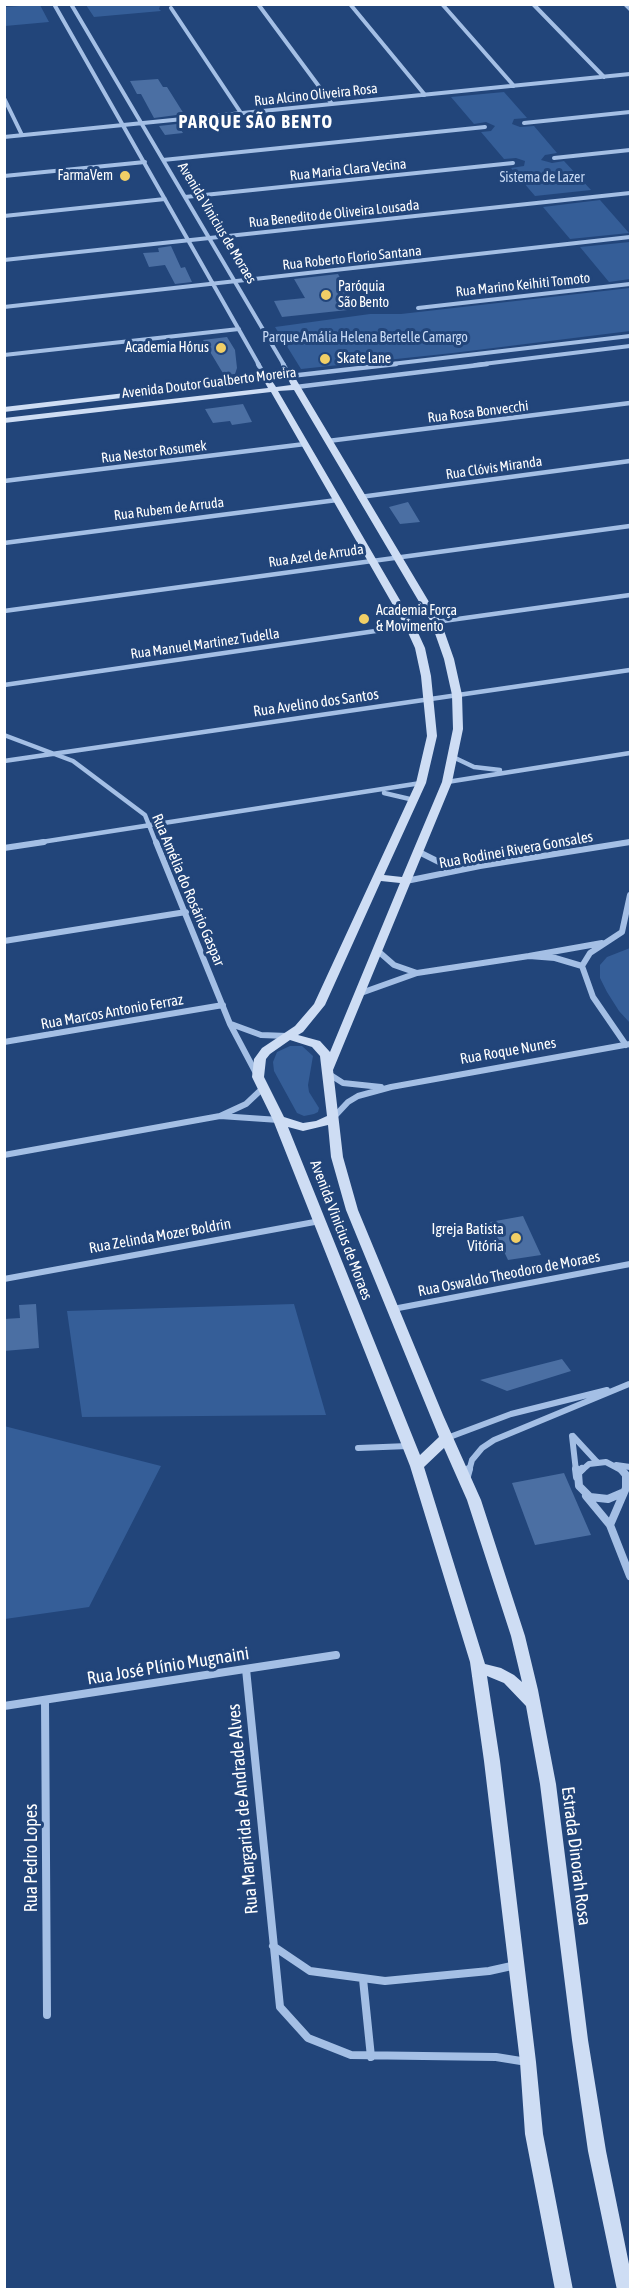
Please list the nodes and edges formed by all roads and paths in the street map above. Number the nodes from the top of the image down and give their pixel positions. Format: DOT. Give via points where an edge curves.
graph roads {
  1 [pos="54,4"];
  2 [pos="71,4"];
  3 [pos="258,4"];
  4 [pos="350,4"];
  5 [pos="442,4"];
  6 [pos="533,4"];
  7 [pos="626,4"];
  8 [pos="171,8"];
  9 [pos="630,9"];
  10 [pos="80,20"];
  11 [pos="64,22"];
  12 [pos="630,74"];
  13 [pos="604,77"];
  14 [pos="514,86"];
  15 [pos="424,95"];
  16 [pos="4,98"];
  17 [pos="332,104"];
  18 [pos="630,112"];
  19 [pos="241,113"];
  20 [pos="142,123"];
  21 [pos="524,123"];
  22 [pos="124,125"];
  23 [pos="485,127"];
  24 [pos="22,135"];
  25 [pos="4,137"];
  26 [pos="630,150"];
  27 [pos="554,158"];
  28 [pos="163,160"];
  29 [pos="145,162"];
  30 [pos="513,163"];
  31 [pos="4,176"];
  32 [pos="630,193"];
  33 [pos="185,197"];
  34 [pos="165,199"];
  35 [pos="4,216"];
  36 [pos="630,237"];
  37 [pos="208,238"];
  38 [pos="189,240"];
  39 [pos="4,260"];
  40 [pos="235,282"];
  41 [pos="214,284"];
  42 [pos="630,284"];
  43 [pos="4,307"];
  44 [pos="418,308"];
  45 [pos="239,329"];
  46 [pos="630,336"];
  47 [pos="630,346"];
  48 [pos="4,355"];
  49 [pos="290,376"];
  50 [pos="267,379"];
  51 [pos="296,387"];
  52 [pos="273,389"];
  53 [pos="630,403"];
  54 [pos="4,410"];
  55 [pos="4,421"];
  56 [pos="328,441"];
  57 [pos="305,444"];
  58 [pos="630,461"];
  59 [pos="4,481"];
  60 [pos="360,497"];
  61 [pos="337,500"];
  62 [pos="630,526"];
  63 [pos="4,543"];
  64 [pos="396,557"];
  65 [pos="371,560"];
  66 [pos="630,595"];
  67 [pos="4,611"];
  68 [pos="436,622"];
  69 [pos="410,626"];
  70 [pos="630,670"];
  71 [pos="4,685"];
  72 [pos="456,695"];
  73 [pos="430,698"];
  74 [pos="4,735"];
  75 [pos="56,753"];
  76 [pos="630,753"];
  77 [pos="453,757"];
  78 [pos="4,761"];
  79 [pos="515,770"];
  80 [pos="447,782"];
  81 [pos="421,783"];
  82 [pos="374,792"];
  83 [pos="414,800"];
  84 [pos="151,826"];
  85 [pos="630,842"];
  86 [pos="4,848"];
  87 [pos="418,852"];
  88 [pos="480,866"];
  89 [pos="378,877"];
  90 [pos="406,881"];
  91 [pos="630,895"];
  92 [pos="186,912"];
  93 [pos="4,941"];
  94 [pos="608,942"];
  95 [pos="378,951"];
  96 [pos="529,956"];
  97 [pos="582,966"];
  98 [pos="417,973"];
  99 [pos="360,994"];
  100 [pos="223,1005"];
  101 [pos="230,1024"];
  102 [pos="287,1036"];
  103 [pos="4,1042"];
  104 [pos="628,1045"];
  105 [pos="329,1072"];
  106 [pos="261,1082"];
  107 [pos="391,1087"];
  108 [pos="220,1116"];
  109 [pos="333,1118"];
  110 [pos="279,1120"];
  111 [pos="4,1155"];
  112 [pos="320,1221"];
  113 [pos="630,1264"];
  114 [pos="4,1279"];
  115 [pos="393,1309"];
  116 [pos="630,1384"];
  117 [pos="446,1438"];
  118 [pos="409,1446"];
  119 [pos="358,1448"];
  120 [pos="597,1461"];
  121 [pos="614,1464"];
  122 [pos="417,1466"];
  123 [pos="630,1467"];
  124 [pos="466,1480"];
  125 [pos="577,1480"];
  126 [pos="626,1489"];
  127 [pos="584,1492"];
  128 [pos="610,1525"];
  129 [pos="630,1576"];
  130 [pos="336,1655"];
  131 [pos="246,1669"];
  132 [pos="478,1669"];
  133 [pos="45,1700"];
  134 [pos="534,1704"];
  135 [pos="4,1706"];
  136 [pos="273,1946"];
  137 [pos="516,1965"];
  138 [pos="363,1979"];
  139 [pos="48,2015"];
  140 [pos="370,2057"];
  141 [pos="528,2062"];
  142 [pos="564,2289"];
  143 [pos="626,2289"];
  1 -- 11 [label="street"];
  2 -- 10 [label="street, Avenida Vinicius de Moraes"];
  3 -- 17 [label="street"];
  4 -- 15 [label="street"];
  5 -- 14 [label="street"];
  6 -- 13 [label="street"];
  7 -- 9 [label="street"];
  8 -- 19 [label="street"];
  10 -- 11 [label="street"];
  10 -- 20 [label="street, Avenida Vinicius de Moraes"];
  11 -- 22 [label="street"];
  12 -- 13 [label="street, Rua Alcino Oliveira Rosa"];
  13 -- 14 [label="street, Rua Alcino Oliveira Rosa"];
  14 -- 15 [label="street, Rua Alcino Oliveira Rosa"];
  15 -- 17 [label="street, Rua Alcino Oliveira Rosa"];
  16 -- 24 [label="street"];
  17 -- 19 [label="street, Rua Alcino Oliveira Rosa"];
  18 -- 21 [label="street"];
  19 -- 20 [label="street, Rua Alcino Oliveira Rosa"];
  20 -- 22 [label="street, Rua Alcino Oliveira Rosa"];
  20 -- 28 [label="street, Avenida Vinicius de Moraes"];
  22 -- 24 [label="street, Rua Alcino Oliveira Rosa"];
  22 -- 29 [label="street"];
  23 -- 28 [label="street"];
  24 -- 25 [label="street, Rua Alcino Oliveira Rosa"];
  26 -- 27 [label="street"];
  28 -- 33 [label="street, Avenida Vinicius de Moraes"];
  29 -- 31 [label="street"];
  29 -- 34 [label="street"];
  30 -- 33 [label="street, Rua Maria Clara Vecina"];
  32 -- 37 [label="street, Rua Benedito de Oliveira Lousada"];
  33 -- 37 [label="street, Avenida Vinicius de Moraes"];
  34 -- 35 [label="street"];
  34 -- 38 [label="street"];
  36 -- 40 [label="street, Rua Roberto Florio Santana"];
  37 -- 38 [label="street, Rua Benedito de Oliveira Lousada"];
  37 -- 40 [label="street, Avenida Vinicius de Moraes"];
  38 -- 39 [label="street, Rua Benedito de Oliveira Lousada"];
  38 -- 41 [label="street"];
  40 -- 41 [label="street, Rua Roberto Florio Santana"];
  40 -- 49 [label="street, Avenida Vinicius de Moraes"];
  41 -- 43 [label="street, Rua Roberto Florio Santana"];
  41 -- 45 [label="street"];
  42 -- 44 [label="street, Rua Marino Keihiti Tomoto"];
  45 -- 48 [label="street"];
  45 -- 50 [label="street"];
  46 -- 49 [label="street, Avenida Doutor Gualberto Moreira"];
  47 -- 51 [label="street, Avenida Doutor Gualberto Moreira"];
  49 -- 50 [label="main road, Avenida Doutor Gualberto Moreira"];
  49 -- 51 [label="main road, Avenida Vinicius de Moraes"];
  50 -- 52 [label="main road"];
  50 -- 54 [label="main road, Avenida Doutor Gualberto Moreira"];
  51 -- 52 [label="main road, Avenida Doutor Gualberto Moreira"];
  51 -- 56 [label="main road, Avenida Vinicius de Moraes"];
  52 -- 55 [label="main road, Avenida Doutor Gualberto Moreira"];
  52 -- 57 [label="main road"];
  53 -- 56 [label="street, Rua Rosa Bonvecchi"];
  56 -- 57 [label="main road"];
  56 -- 60 [label="main road, Avenida Vinicius de Moraes"];
  57 -- 59 [label="street, Rua Nestor Rosumek"];
  57 -- 61 [label="main road"];
  58 -- 60 [label="street, Rua Clóvis Miranda"];
  60 -- 64 [label="main road, Avenida Vinicius de Moraes"];
  61 -- 63 [label="street, Rua Rubem de Arruda"];
  61 -- 65 [label="main road"];
  62 -- 64 [label="street, Rua Azel de Arruda"];
  64 -- 65 [label="street, Rua Azel de Arruda"];
  64 -- 68 [label="main road, Avenida Vinicius de Moraes"];
  65 -- 67 [label="street, Rua Azel de Arruda"];
  65 -- 69 [label="main road"];
  66 -- 68 [label="street"];
  68 -- 72 [label="main road, Avenida Vinicius de Moraes" via="449,658"];
  69 -- 71 [label="street, Rua Manuel Martinez Tudella"];
  69 -- 73 [label="main road" via="420,648"];
  70 -- 72 [label="street, Rua Avelino dos Santos"];
  72 -- 73 [label="street, Rua Avelino dos Santos"];
  72 -- 77 [label="main road, Avenida Vinicius de Moraes" via="458,729"];
  73 -- 75 [label="street, Rua Avelino dos Santos"];
  73 -- 81 [label="main road" via="432,736"];
  74 -- 75 [label="street, Rua Amélia do Rosário Gaspar"];
  75 -- 78 [label="street, Rua Avelino dos Santos"];
  75 -- 84 [label="street, Rua Amélia do Rosário Gaspar" via="133,804"];
  76 -- 79 [label="street"];
  77 -- 79 [label="street" via="474,767"];
  77 -- 80 [label="main road, Avenida Vinicius de Moraes"];
  79 -- 80 [label="street"];
  80 -- 87 [label="main road, Avenida Vinicius de Moraes"];
  81 -- 82 [label="street"];
  81 -- 83 [label="main road"];
  82 -- 83 [label="street"];
  82 -- 84 [label="street"];
  83 -- 89 [label="main road"];
  84 -- 86 [label="street"];
  84 -- 92 [label="street, Rua Amélia do Rosário Gaspar"];
  85 -- 88 [label="street, Rua Rodinei Rivera Gonsales"];
  87 -- 88 [label="street" via="443,864"];
  87 -- 90 [label="main road, Avenida Vinicius de Moraes"];
  88 -- 90 [label="street, Rua Rodinei Rivera Gonsales"];
  89 -- 90 [label="main road"];
  89 -- 102 [label="main road" via="319,1005 305,1023"];
  90 -- 95 [label="main road, Avenida Vinicius de Moraes"];
  91 -- 94 [label="street" via="626,922"];
  92 -- 93 [label="street"];
  92 -- 100 [label="street, Rua Amélia do Rosário Gaspar"];
  94 -- 96 [label="street"];
  94 -- 97 [label="street" via="590,953"];
  95 -- 98 [label="street" via="394,964"];
  95 -- 99 [label="main road, Avenida Vinicius de Moraes"];
  96 -- 97 [label="street"];
  96 -- 98 [label="street"];
  97 -- 104 [label="street" via="593,997"];
  98 -- 99 [label="street"];
  99 -- 105 [label="main road, Avenida Vinicius de Moraes"];
  100 -- 101 [label="street, Rua Amélia do Rosário Gaspar"];
  100 -- 103 [label="street, Rua Marcos Antonio Ferraz"];
  101 -- 102 [label="street" via="261,1035"];
  101 -- 106 [label="street, Rua Amélia do Rosário Gaspar"];
  102 -- 105 [label="main road, Avenida Vinicius de Moraes" via="321,1048"];
  102 -- 106 [label="main road" via="260,1059"];
  104 -- 107 [label="street, Rua Roque Nunes"];
  105 -- 107 [label="street, Rua Roque Nunes" via="336,1080 352,1085"];
  105 -- 109 [label="main road, Avenida Vinicius de Moraes"];
  106 -- 108 [label="street, Rua Roque Nunes" via="246,1104"];
  106 -- 110 [label="main road, Avenida Vinicius de Moraes"];
  107 -- 109 [label="street, Rua Roque Nunes" via="358,1096"];
  108 -- 110 [label="street, Rua Roque Nunes"];
  108 -- 111 [label="street, Rua Roque Nunes"];
  109 -- 110 [label="main road, Rua Roque Nunes" via="303,1127"];
  109 -- 115 [label="main road, Avenida Vinicius de Moraes" via="337,1157 352,1210"];
  110 -- 112 [label="main road, Avenida Vinicius de Moraes"];
  112 -- 114 [label="street, Rua Zelinda Mozer Boldrin"];
  112 -- 118 [label="main road, Avenida Vinicius de Moraes"];
  113 -- 115 [label="street, Rua Oswaldo Theodoro de Moraes"];
  115 -- 117 [label="main road, Avenida Vinicius de Moraes"];
  116 -- 117 [label="street" via="511,1414"];
  116 -- 124 [label="street" via="494,1440 472,1460"];
  117 -- 122 [label="main road"];
  117 -- 124 [label="main road, Estrada Dinorah Rosa"];
  118 -- 119 [label="street"];
  118 -- 122 [label="main road"];
  120 -- 121 [label="street"];
  120 -- 125 [label="street" via="582,1467"];
  120 -- 125 [label="street" via="572,1436"];
  121 -- 123 [label="street"];
  121 -- 126 [label="street" via="626,1475"];
  122 -- 132 [label="main road"];
  124 -- 134 [label="main road, Estrada Dinorah Rosa" via="518,1636"];
  125 -- 127 [label="street"];
  126 -- 127 [label="street" via="608,1499"];
  126 -- 128 [label="street"];
  127 -- 128 [label="street"];
  128 -- 129 [label="street"];
  130 -- 131 [label="street, Rua José Plínio Mugnaini"];
  131 -- 133 [label="street, Rua José Plínio Mugnaini"];
  131 -- 136 [label="street, Rua Margarida de Andrade Alves"];
  132 -- 134 [label="main road" via="509,1679"];
  132 -- 137 [label="main road"];
  133 -- 135 [label="street, Rua José Plínio Mugnaini"];
  133 -- 139 [label="street, Rua Pedro Lopes"];
  134 -- 143 [label="main road, Estrada Dinorah Rosa" via="595,2140"];
  136 -- 138 [label="street" via="310,1971"];
  136 -- 140 [label="street, Rua Margarida de Andrade Alves" via="280,2007 308,2038 351,2055"];
  137 -- 138 [label="street" via="385,1981"];
  137 -- 141 [label="main road"];
  138 -- 140 [label="street"];
  140 -- 141 [label="street, Rua Margarida de Andrade Alves" via="496,2057"];
  141 -- 142 [label="main road" via="534,2134"];
}
